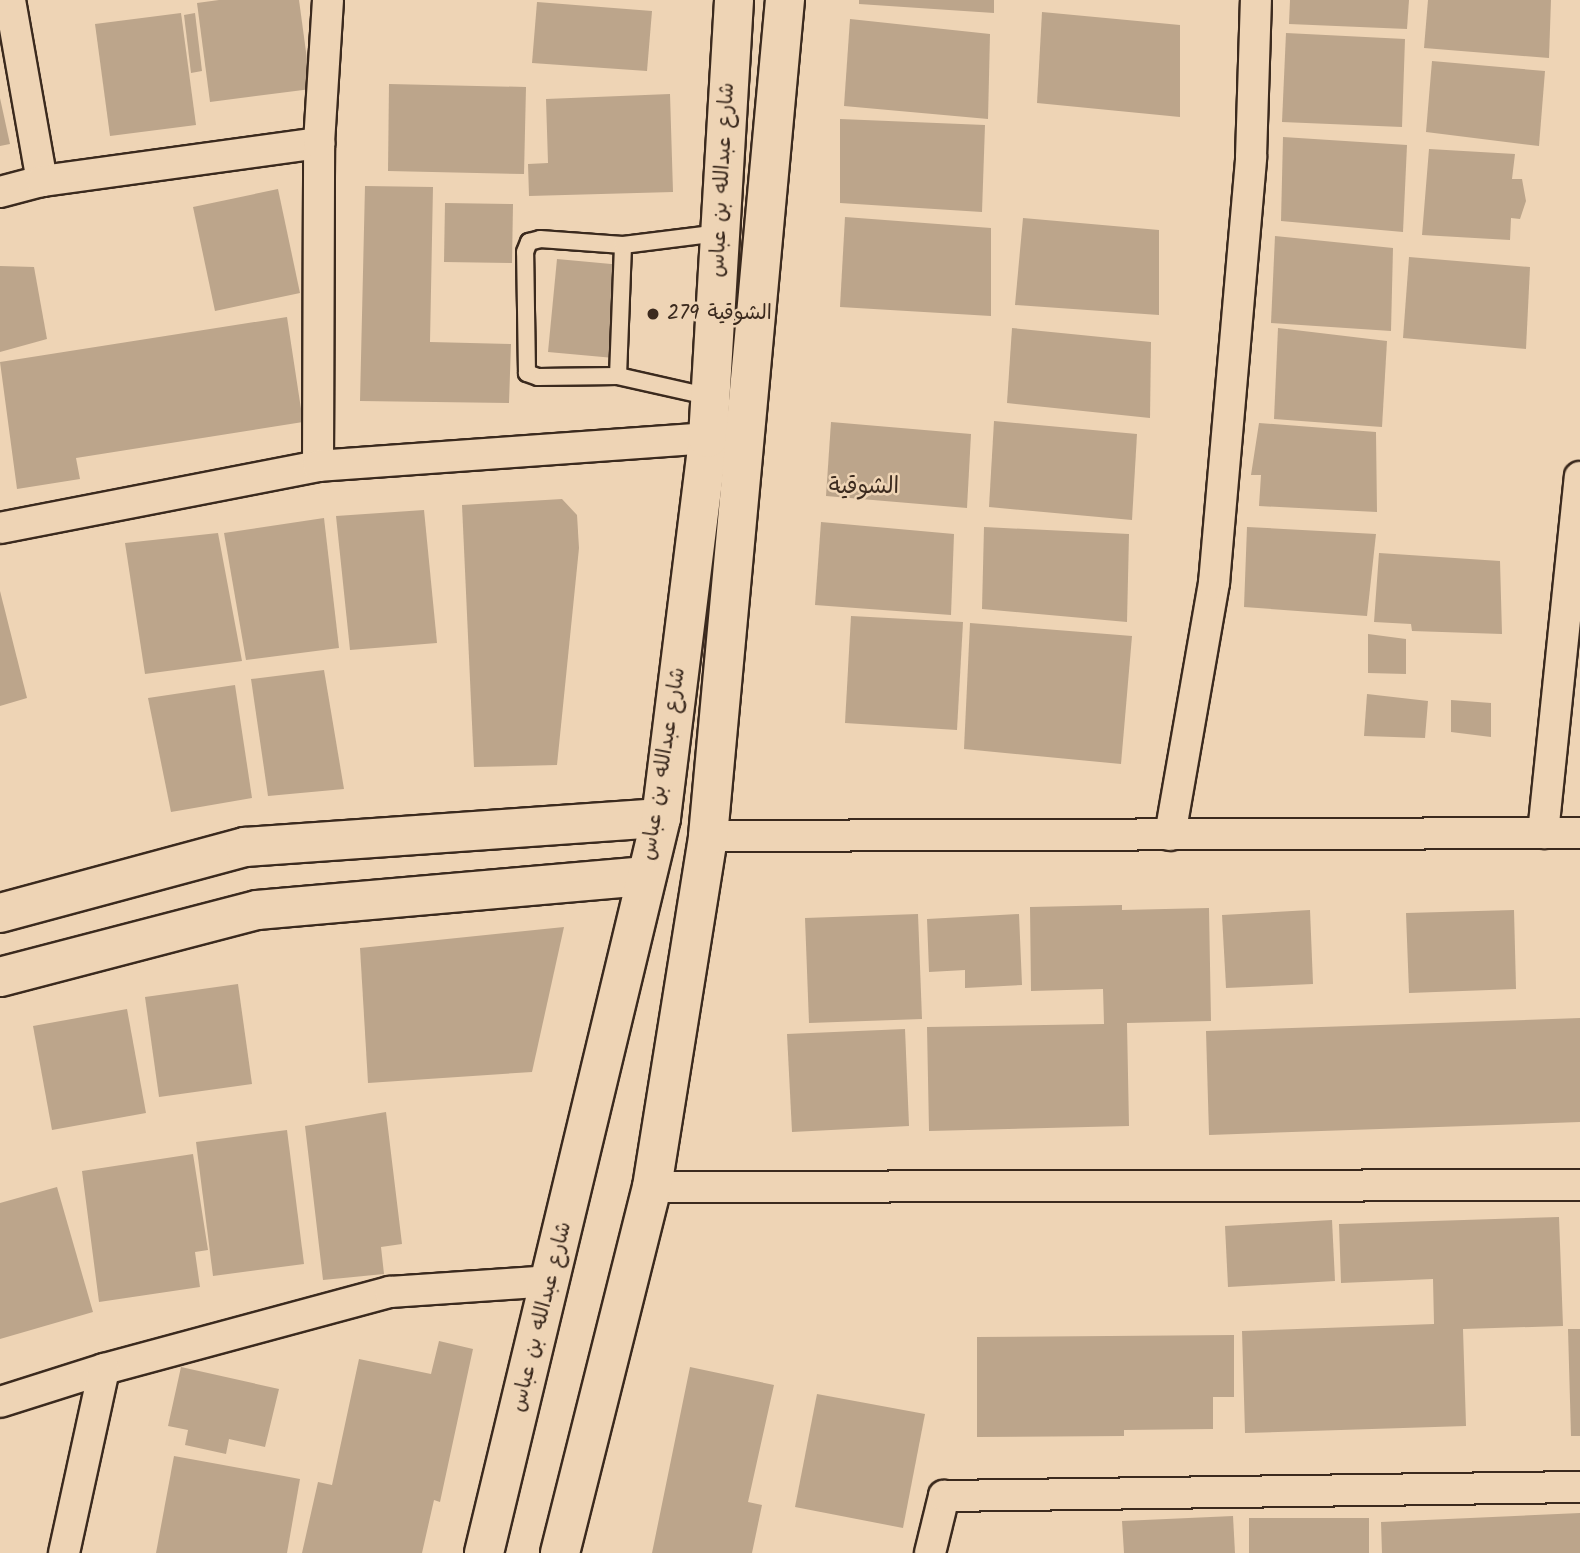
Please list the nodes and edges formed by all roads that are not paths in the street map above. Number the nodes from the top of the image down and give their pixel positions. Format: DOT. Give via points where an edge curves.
graph roads {
  1 [pos="10,0"];
  2 [pos="328,0"];
  3 [pos="734,0"];
  4 [pos="785,0"];
  5 [pos="1256,0"];
  6 [pos="319,143"];
  7 [pos="42,181"];
  8 [pos="0,192"];
  9 [pos="720,233"];
  10 [pos="623,245"];
  11 [pos="618,376"];
  12 [pos="711,397"];
  13 [pos="708,438"];
  14 [pos="318,466"];
  15 [pos="1580,477"];
  16 [pos="0,528"];
  17 [pos="661,818"];
  18 [pos="1580,832"];
  19 [pos="1543,833"];
  20 [pos="1170,835"];
  21 [pos="708,836"];
  22 [pos="647,876"];
  23 [pos="0,913"];
  24 [pos="0,977"];
  25 [pos="1580,1185"];
  26 [pos="652,1187"];
  27 [pos="552,1281"];
  28 [pos="104,1369"];
  29 [pos="0,1402"];
  30 [pos="1580,1487"];
  31 [pos="64,1553"];
  32 [pos="484,1553"];
  33 [pos="560,1553"];
  34 [pos="930,1553"];
  1 -- 7 [label="street"];
  2 -- 6 [label="street"];
  3 -- 9 [label="main road, شارع عبدالله بن عباس"];
  4 -- 21 [label="main road, شارع عبدالله بن عباس"];
  5 -- 20 [label="street" via="1251,157 1214,583"];
  6 -- 7 [label="street"];
  6 -- 14 [label="street"];
  7 -- 8 [label="street"];
  9 -- 10 [label="lane"];
  9 -- 12 [label="main road, شارع عبدالله بن عباس"];
  10 -- 11 [label="lane"];
  10 -- 11 [label="lane" via="540,239 529,242 524,252 527,373 538,377"];
  11 -- 12 [label="lane"];
  12 -- 13 [label="main road, شارع عبدالله بن عباس"];
  13 -- 14 [label="street"];
  13 -- 17 [label="main road, شارع عبدالله بن عباس"];
  14 -- 16 [label="street"];
  15 -- 19 [label="street"];
  17 -- 22 [label="main road, شارع عبدالله بن عباس"];
  17 -- 23 [label="main road" via="245,847"];
  18 -- 19 [label="street"];
  19 -- 20 [label="street"];
  20 -- 21 [label="street"];
  21 -- 26 [label="main road, شارع عبدالله بن عباس"];
  22 -- 24 [label="main road" via="257,910"];
  22 -- 27 [label="main road, شارع عبدالله بن عباس"];
  25 -- 26 [label="street"];
  26 -- 33 [label="main road, شارع عبدالله بن عباس"];
  27 -- 28 [label="street" via="390,1292"];
  27 -- 32 [label="main road, شارع عبدالله بن عباس"];
  28 -- 29 [label="street"];
  28 -- 31 [label="street"];
  30 -- 34 [label="street" via="944,1496"];
}
